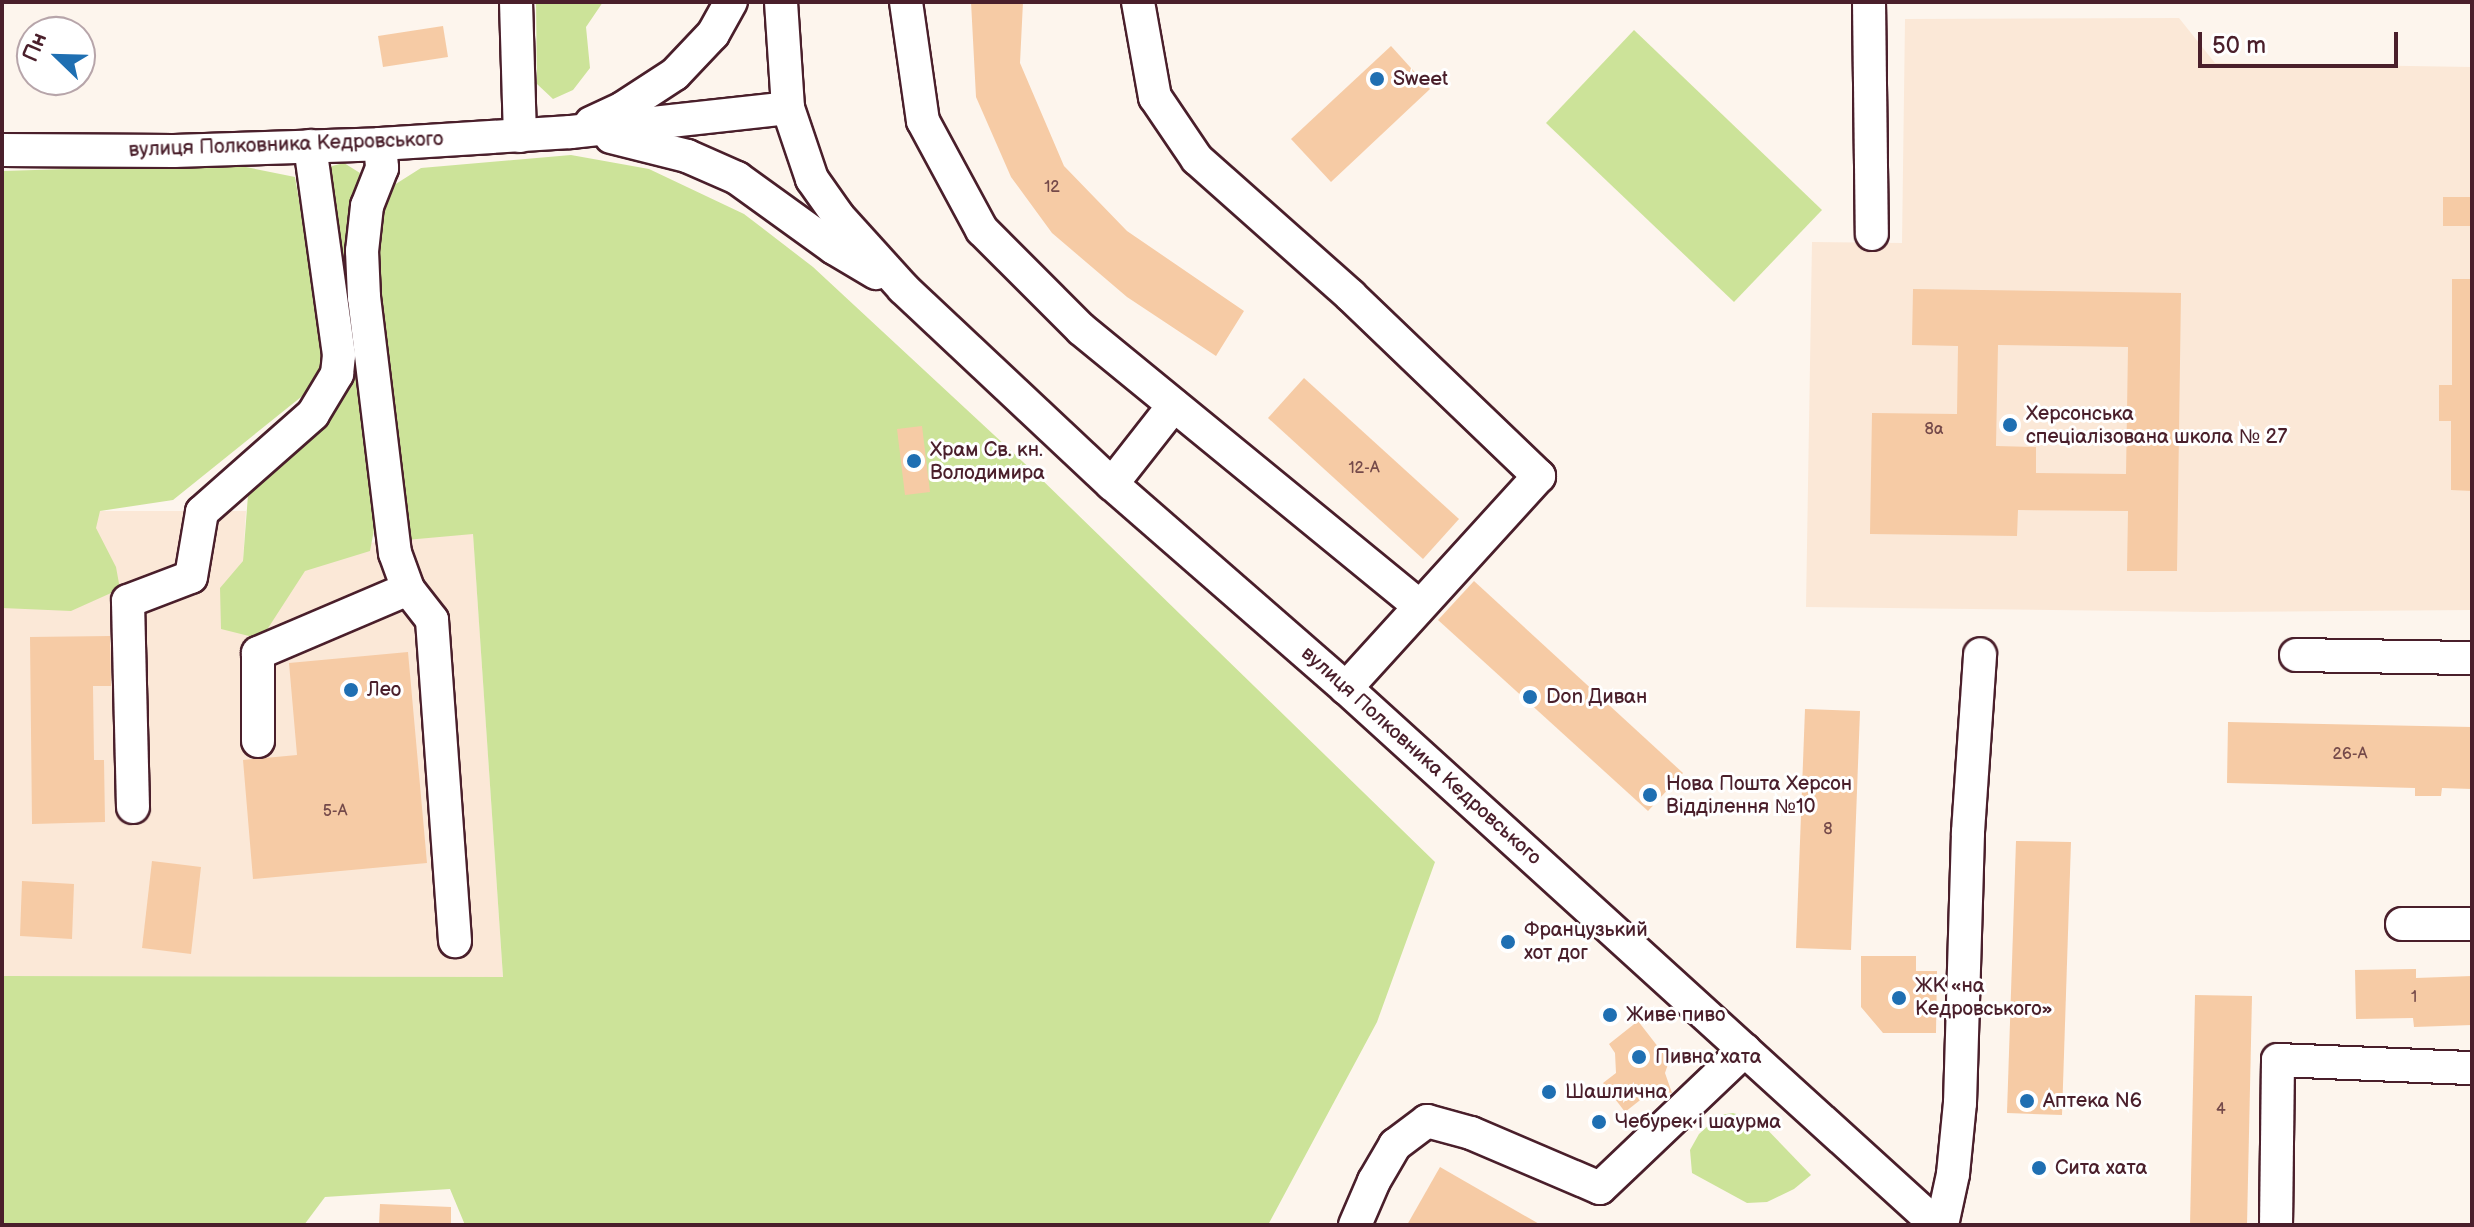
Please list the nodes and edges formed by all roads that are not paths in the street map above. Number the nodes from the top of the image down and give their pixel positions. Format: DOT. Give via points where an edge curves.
graph roads {
  1 [pos="516,2"];
  2 [pos="731,2"];
  3 [pos="781,2"];
  4 [pos="906,2"];
  5 [pos="1138,2"];
  6 [pos="1869,2"];
  7 [pos="788,108"];
  8 [pos="571,132"];
  9 [pos="520,136"];
  10 [pos="380,144"];
  11 [pos="310,146"];
  12 [pos="2,150"];
  13 [pos="1872,234"];
  14 [pos="903,288"];
  15 [pos="1174,405"];
  16 [pos="1112,484"];
  17 [pos="408,589"];
  18 [pos="1419,606"];
  19 [pos="1980,654"];
  20 [pos="2296,655"];
  21 [pos="2472,658"];
  22 [pos="1346,688"];
  23 [pos="258,741"];
  24 [pos="133,807"];
  25 [pos="2402,924"];
  26 [pos="2472,924"];
  27 [pos="455,941"];
  28 [pos="1745,1050"];
  29 [pos="2472,1068"];
  30 [pos="1355,1225"];
  31 [pos="1940,1225"];
  32 [pos="2276,1225"];
  1 -- 9 [label="street"];
  2 -- 8 [label="street, вулиця Полковника Кедровського" via="713,34 675,74 623,108"];
  3 -- 7 [label="street"];
  4 -- 15 [label="street" via="923,121 982,230 1081,329"];
  5 -- 18 [label="street" via="1155,97 1197,159 1350,295 1539,476"];
  6 -- 13 [label="street"];
  7 -- 8 [label="street, вулиця Полковника Кедровського"];
  7 -- 14 [label="street, вулиця Полковника Кедровського" via="812,179"];
  8 -- 9 [label="street, вулиця Полковника Кедровського"];
  8 -- 14 [label="street, вулиця Полковника Кедровського" via="632,140 737,178 834,248"];
  9 -- 10 [label="street, вулиця Полковника Кедровського"];
  10 -- 11 [label="street, вулиця Полковника Кедровського"];
  10 -- 17 [label="street" via="382,168 367,206 362,251 364,297 395,553"];
  11 -- 12 [label="street, вулиця Полковника Кедровського"];
  11 -- 24 [label="street" via="339,355 337,374 313,414 202,512 191,577 128,601"];
  14 -- 16 [label="street, вулиця Полковника Кедровського"];
  15 -- 16 [label="street"];
  15 -- 18 [label="street"];
  16 -- 22 [label="street, вулиця Полковника Кедровського"];
  17 -- 23 [label="street" via="258,653"];
  17 -- 27 [label="street" via="432,620"];
  18 -- 22 [label="street"];
  19 -- 31 [label="street" via="1968,832 1960,1103 1953,1174"];
  20 -- 21 [label="street"];
  22 -- 28 [label="street, вулиця Полковника Кедровського"];
  25 -- 26 [label="street"];
  28 -- 30 [label="street" via="1600,1188 1471,1133 1427,1121 1395,1145"];
  28 -- 31 [label="street, вулиця Полковника Кедровського"];
  29 -- 32 [label="street" via="2278,1060"];
}
